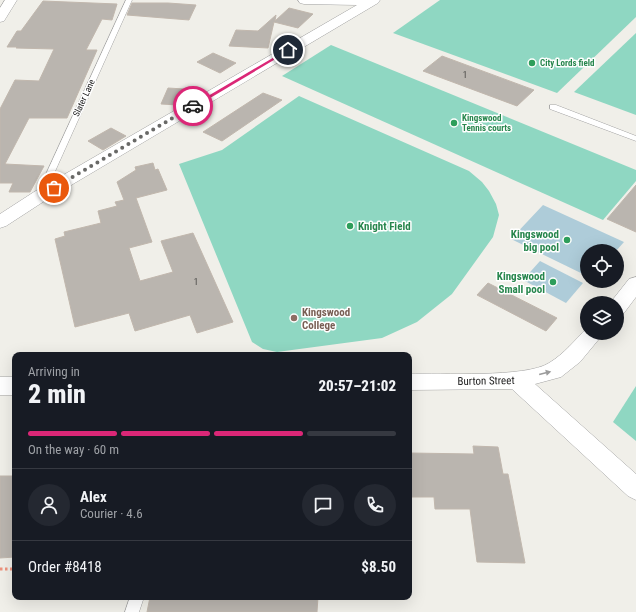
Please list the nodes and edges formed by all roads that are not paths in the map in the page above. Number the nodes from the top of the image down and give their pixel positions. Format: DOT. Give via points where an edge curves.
graph roads {
  1 [pos="11,0"];
  2 [pos="129,0"];
  3 [pos="304,0"];
  4 [pos="372,1"];
  5 [pos="0,18"];
  6 [pos="553,107"];
  7 [pos="636,139"];
  8 [pos="40,196"];
  9 [pos="0,222"];
  10 [pos="636,284"];
  11 [pos="624,299"];
  12 [pos="588,340"];
  13 [pos="517,381"];
  14 [pos="412,382"];
  15 [pos="0,386"];
  16 [pos="12,386"];
  17 [pos="636,489"];
  18 [pos="136,600"];
  19 [pos="132,612"];
  1 -- 5 [label="street"];
  2 -- 8 [label="lane, Slater Lane"];
  3 -- 4 [label="street"];
  4 -- 8 [label="street"];
  6 -- 7 [label="lane"];
  8 -- 9 [label="street"];
  10 -- 11 [label="street"];
  13 -- 12 [label="street, Burton Street, one-way" via="554,371"];
  13 -- 14 [label="street, Burton Street"];
  13 -- 17 [label="street"];
  15 -- 16 [label="street"];
  18 -- 19 [label="lane"];
}
